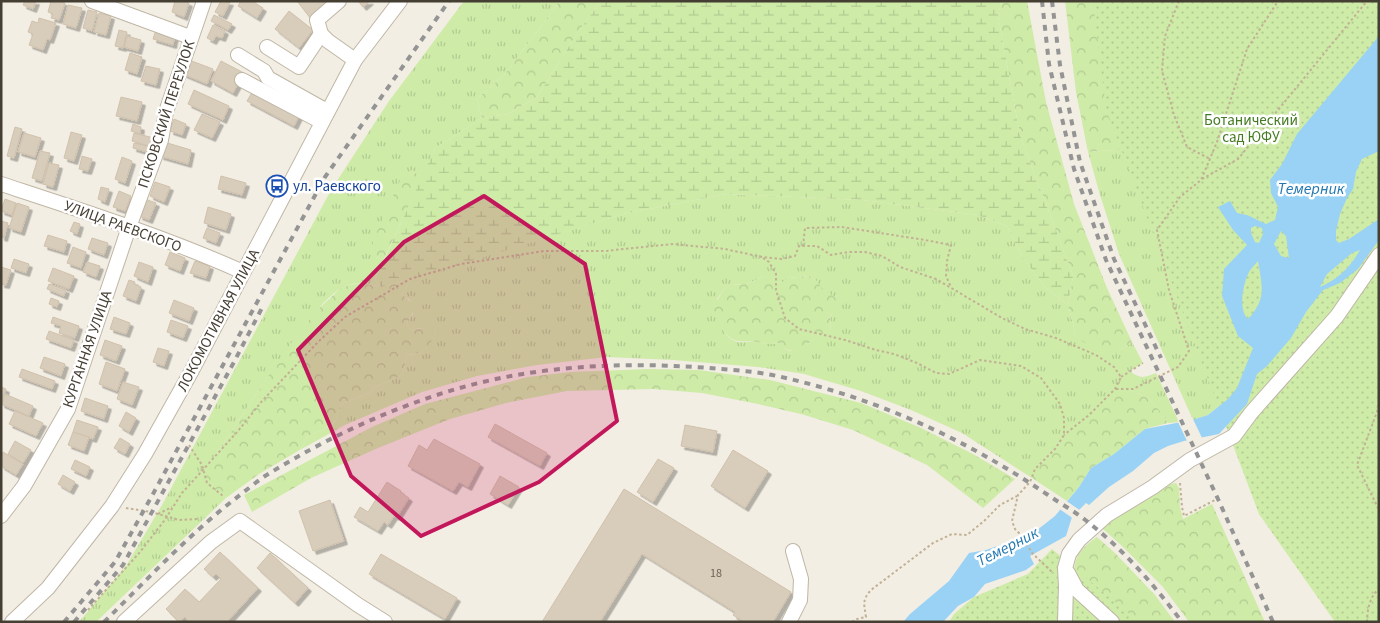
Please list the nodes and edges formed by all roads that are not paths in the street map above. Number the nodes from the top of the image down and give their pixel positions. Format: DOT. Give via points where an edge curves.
graph roads {
  1 [pos="92,1"];
  2 [pos="204,1"];
  3 [pos="339,1"];
  4 [pos="400,1"];
  5 [pos="321,34"];
  6 [pos="190,37"];
  7 [pos="267,48"];
  8 [pos="238,55"];
  9 [pos="355,60"];
  10 [pos="242,80"];
  11 [pos="325,116"];
  12 [pos="1,184"];
  13 [pos="129,227"];
  14 [pos="1379,255"];
  15 [pos="243,272"];
  16 [pos="1,516"];
  17 [pos="793,551"];
  18 [pos="1065,568"];
  19 [pos="12,622"];
  20 [pos="124,622"];
  21 [pos="385,622"];
  22 [pos="789,622"];
  23 [pos="1066,622"];
  24 [pos="1112,622"];
  1 -- 6 [label="street"];
  2 -- 6 [label="street, ПСКОВСКИЙ ПЕРЕУЛОК"];
  3 -- 5 [label="street" via="317,20"];
  4 -- 9 [label="street, ЛОКОМОТИВНАЯ УЛИЦА"];
  5 -- 7 [label="street" via="299,67"];
  5 -- 9 [label="street"];
  6 -- 13 [label="street, ПСКОВСКИЙ ПЕРЕУЛОК" via="166,112 161,140"];
  8 -- 11 [label="street"];
  9 -- 11 [label="street, ЛОКОМОТИВНАЯ УЛИЦА"];
  10 -- 11 [label="street"];
  11 -- 15 [label="street, ЛОКОМОТИВНАЯ УЛИЦА"];
  12 -- 13 [label="street, УЛИЦА РАЕВСКОГО"];
  13 -- 15 [label="street, УЛИЦА РАЕВСКОГО"];
  13 -- 16 [label="street, КУРГАННАЯ УЛИЦА" via="68,409 24,486"];
  14 -- 18 [label="street" via="1337,316 1234,436 1190,460 1107,515 1079,540 1069,554"];
  15 -- 19 [label="street, ЛОКОМОТИВНАЯ УЛИЦА" via="191,372 112,506 48,588"];
  17 -- 22 [label="street" via="801,579 800,600"];
  18 -- 23 [label="street"];
  18 -- 24 [label="street" via="1077,590"];
  20 -- 21 [label="street" via="211,542 240,522"];
}
